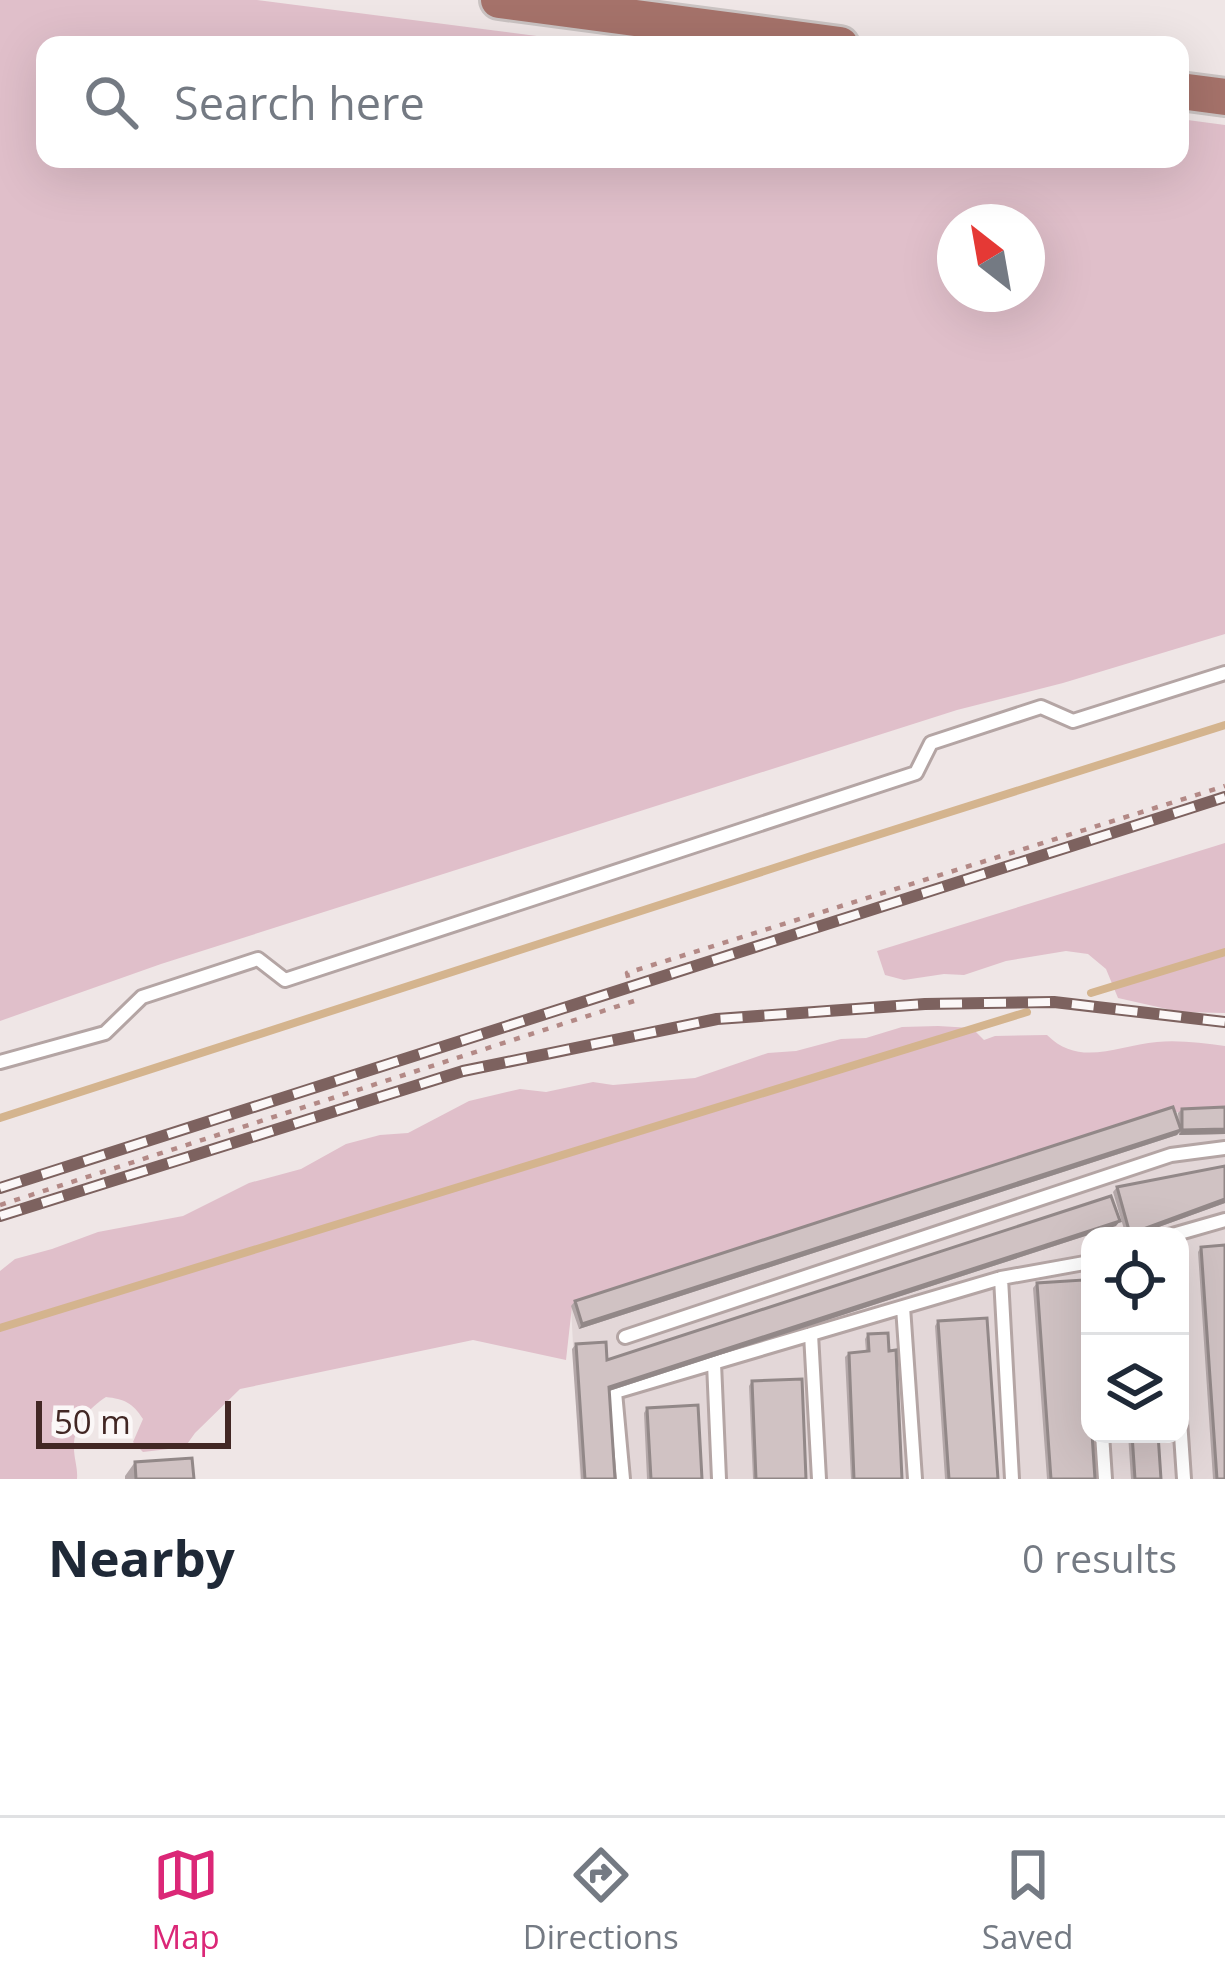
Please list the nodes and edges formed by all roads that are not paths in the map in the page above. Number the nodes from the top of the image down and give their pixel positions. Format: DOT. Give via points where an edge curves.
graph roads {
  1 [pos="499,0"];
  2 [pos="772,36"];
  3 [pos="1189,92"];
  4 [pos="1225,97"];
  5 [pos="1225,674"];
  6 [pos="0,1061"];
  7 [pos="1225,1148"];
  8 [pos="1225,1220"];
  9 [pos="1189,1230"];
  10 [pos="1081,1264"];
  11 [pos="1001,1278"];
  12 [pos="903,1307"];
  13 [pos="811,1334"];
  14 [pos="625,1337"];
  15 [pos="714,1363"];
  16 [pos="1103,1443"];
  17 [pos="1182,1443"];
  18 [pos="623,1479"];
  19 [pos="719,1479"];
  20 [pos="820,1479"];
  21 [pos="915,1479"];
  22 [pos="1012,1479"];
  23 [pos="1105,1479"];
  24 [pos="1184,1479"];
  1 -- 2 [label="main road"];
  3 -- 4 [label="main road"];
  5 -- 6 [label="lane" via="1073,721 1041,707 931,743 916,772 286,980 258,959 142,998 105,1034"];
  7 -- 14 [label="lane" via="1171,1155"];
  8 -- 9 [label="lane"];
  10 -- 11 [label="lane"];
  11 -- 12 [label="lane"];
  11 -- 22 [label="lane"];
  12 -- 13 [label="lane"];
  12 -- 21 [label="lane"];
  13 -- 15 [label="lane"];
  13 -- 20 [label="lane"];
  15 -- 18 [label="lane" via="615,1392"];
  15 -- 19 [label="lane"];
  16 -- 23 [label="lane"];
  17 -- 24 [label="lane"];
}
